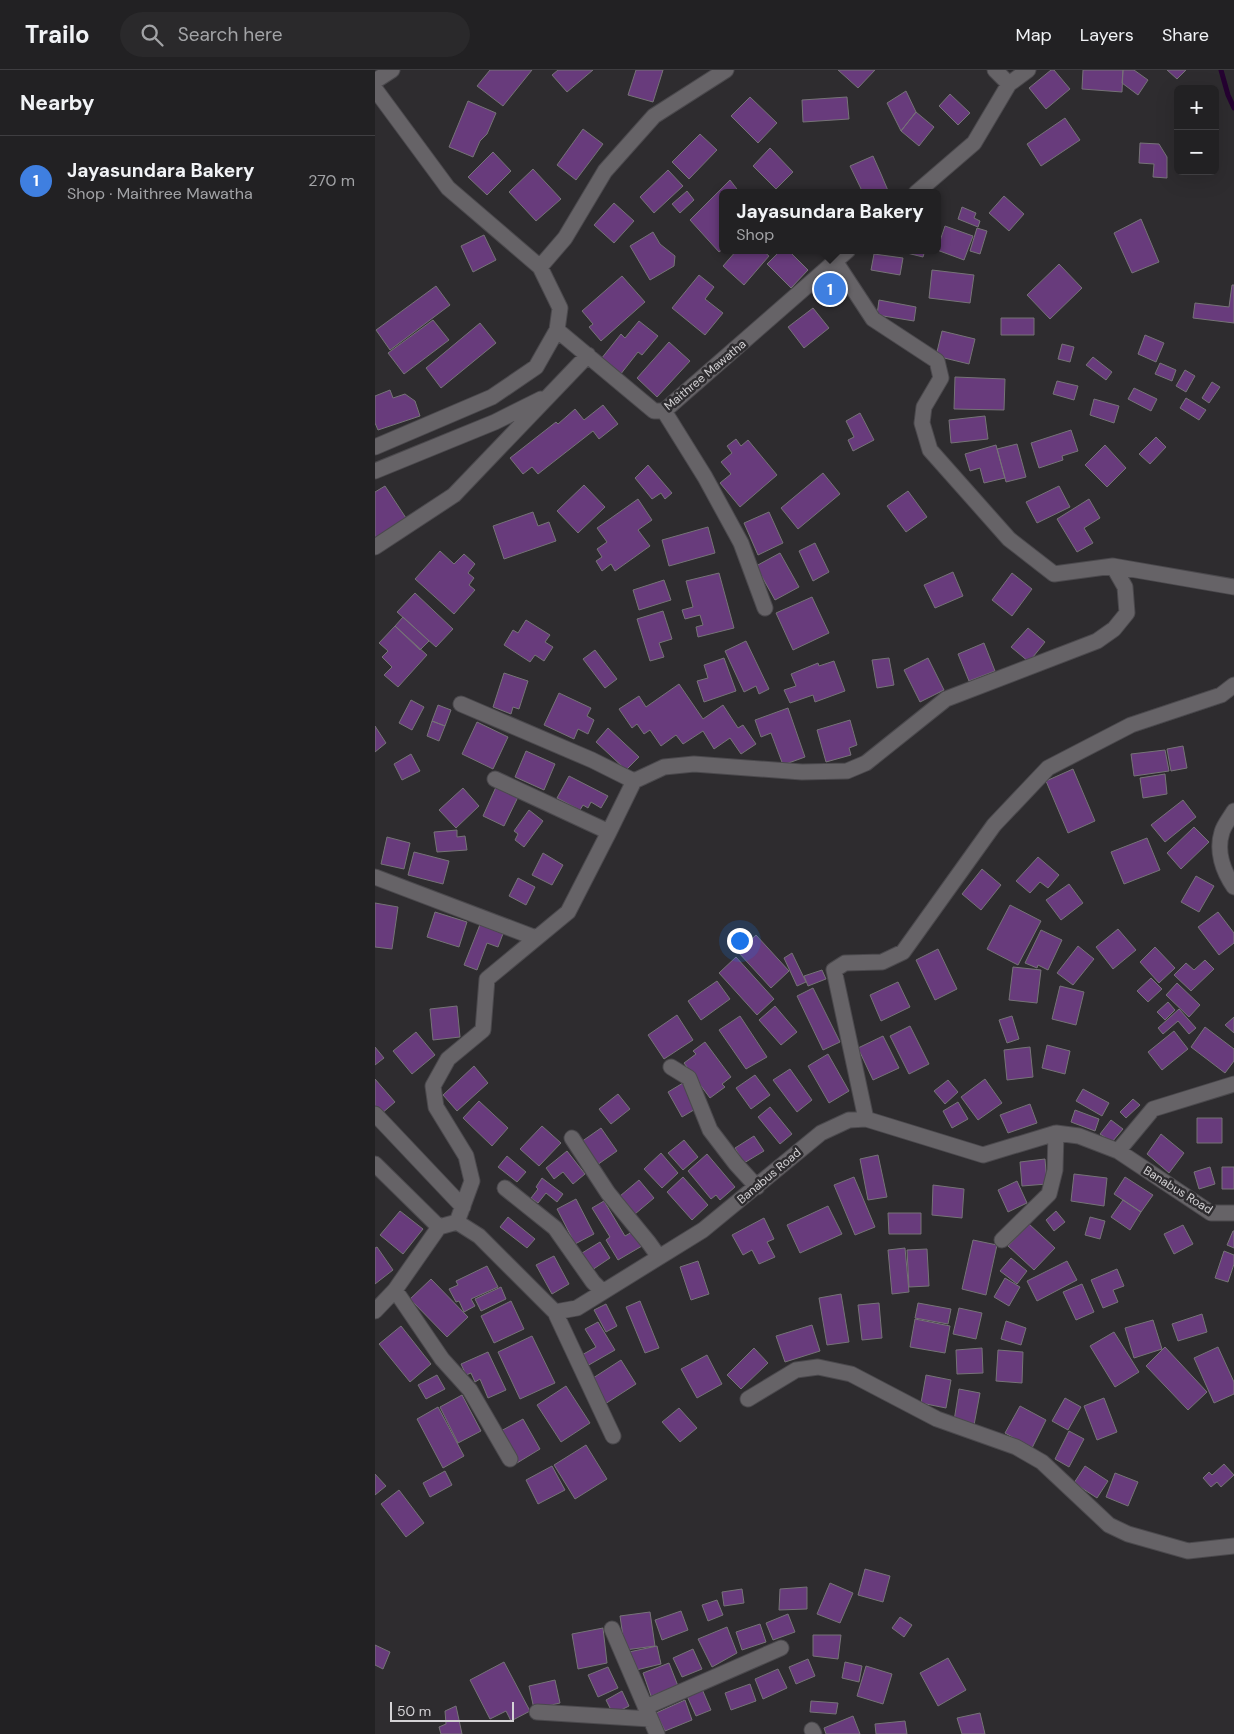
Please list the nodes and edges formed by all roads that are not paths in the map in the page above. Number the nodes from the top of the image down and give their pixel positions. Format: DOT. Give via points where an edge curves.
graph roads {
  1 [pos="392,70"];
  2 [pos="726,70"];
  3 [pos="995,70"];
  4 [pos="1028,70"];
  5 [pos="375,81"];
  6 [pos="1009,84"];
  7 [pos="375,89"];
  8 [pos="921,189"];
  9 [pos="844,254"];
  10 [pos="835,262"];
  11 [pos="540,267"];
  12 [pos="557,330"];
  13 [pos="588,355"];
  14 [pos="552,393"];
  15 [pos="664,412"];
  16 [pos="375,447"];
  17 [pos="375,471"];
  18 [pos="375,547"];
  19 [pos="1113,566"];
  20 [pos="1234,587"];
  21 [pos="765,608"];
  22 [pos="1234,685"];
  23 [pos="461,704"];
  24 [pos="495,779"];
  25 [pos="634,781"];
  26 [pos="1234,811"];
  27 [pos="609,832"];
  28 [pos="375,877"];
  29 [pos="1234,886"];
  30 [pos="536,938"];
  31 [pos="671,1067"];
  32 [pos="1234,1084"];
  33 [pos="375,1114"];
  34 [pos="866,1119"];
  35 [pos="1056,1133"];
  36 [pos="572,1138"];
  37 [pos="1118,1151"];
  38 [pos="375,1164"];
  39 [pos="757,1187"];
  40 [pos="505,1188"];
  41 [pos="463,1207"];
  42 [pos="1234,1214"];
  43 [pos="457,1222"];
  44 [pos="439,1227"];
  45 [pos="1002,1240"];
  46 [pos="659,1257"];
  47 [pos="395,1290"];
  48 [pos="603,1292"];
  49 [pos="375,1311"];
  50 [pos="555,1312"];
  51 [pos="748,1399"];
  52 [pos="613,1436"];
  53 [pos="510,1459"];
  54 [pos="1234,1546"];
  55 [pos="612,1630"];
  56 [pos="781,1648"];
  57 [pos="537,1712"];
  58 [pos="648,1713"];
  59 [pos="657,1734"];
  1 -- 5 [label="street"];
  2 -- 11 [label="street" via="654,116 605,171 565,238"];
  3 -- 6 [label="street"];
  4 -- 6 [label="street"];
  6 -- 8 [label="street" via="974,143"];
  7 -- 11 [label="street" via="447,188"];
  9 -- 10 [label="street, Maithree Mawatha"];
  10 -- 15 [label="street, Maithree Mawatha"];
  10 -- 19 [label="street" via="873,319 937,362 941,378 924,407 922,424 930,450 1009,539 1054,574"];
  11 -- 12 [label="street" via="560,308"];
  12 -- 13 [label="street, Maithree Mawatha"];
  12 -- 16 [label="street" via="536,366 492,397"];
  13 -- 14 [label="street"];
  13 -- 15 [label="street, Maithree Mawatha" via="654,410"];
  14 -- 17 [label="street" via="495,422"];
  14 -- 18 [label="street" via="453,495"];
  15 -- 21 [label="street" via="741,542"];
  19 -- 20 [label="street"];
  19 -- 25 [label="street" via="1125,588 1127,613 1114,629 1097,641 946,699 866,764 847,771 802,772 694,764 664,767"];
  22 -- 34 [label="street" via="1221,695 1131,725 1048,768 994,825 903,952 882,962 845,963 834,970"];
  23 -- 25 [label="street"];
  24 -- 27 [label="street"];
  25 -- 27 [label="street"];
  26 -- 29 [label="street" via="1222,832 1219,854"];
  27 -- 30 [label="street" via="567,912"];
  28 -- 30 [label="street"];
  30 -- 41 [label="street" via="487,979 483,1030 448,1059 433,1086 436,1107 466,1156 472,1181"];
  31 -- 39 [label="street" via="689,1078 709,1130"];
  32 -- 37 [label="street" via="1153,1109"];
  33 -- 41 [label="street"];
  34 -- 35 [label="street, Banabus Road" via="983,1155"];
  34 -- 39 [label="street, Banabus Road" via="849,1120 821,1133"];
  35 -- 37 [label="street, Banabus Road" via="1079,1136"];
  35 -- 45 [label="street" via="1055,1170 1049,1194"];
  36 -- 46 [label="street" via="608,1193"];
  37 -- 42 [label="street, Banabus Road" via="1211,1213"];
  38 -- 44 [label="street"];
  39 -- 46 [label="street, Banabus Road" via="703,1230"];
  40 -- 48 [label="street" via="555,1228"];
  41 -- 43 [label="street"];
  43 -- 44 [label="street"];
  43 -- 50 [label="street" via="479,1236"];
  44 -- 47 [label="street"];
  46 -- 48 [label="street, Banabus Road"];
  47 -- 49 [label="street"];
  47 -- 53 [label="street" via="442,1359 470,1390"];
  48 -- 50 [label="street, Banabus Road" via="577,1308"];
  50 -- 52 [label="street"];
  51 -- 54 [label="street" via="796,1370 818,1367 851,1374 937,1419 1016,1447 1042,1462 1109,1525 1128,1534 1188,1551"];
  55 -- 58 [label="street"];
  56 -- 58 [label="street"];
  57 -- 58 [label="street"];
  58 -- 59 [label="street"];
}
